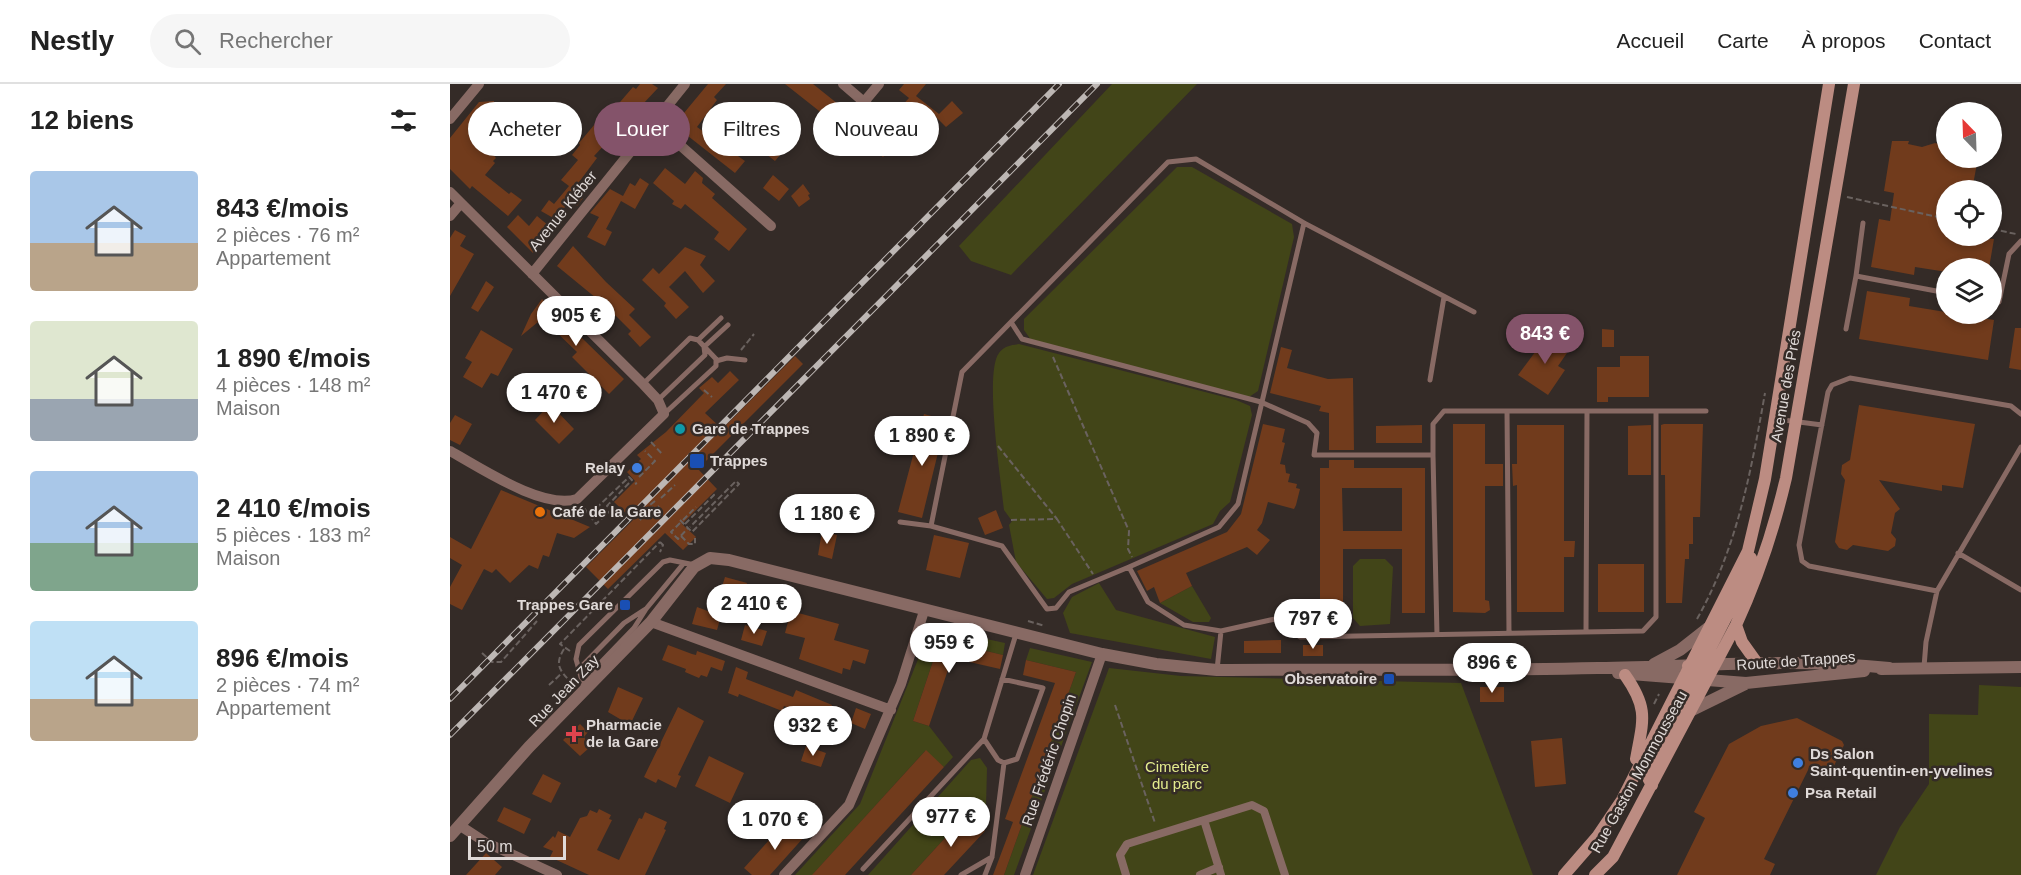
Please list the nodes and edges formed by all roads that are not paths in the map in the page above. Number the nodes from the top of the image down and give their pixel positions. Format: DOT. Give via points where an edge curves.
graph roads {
  1 [pos="479,84"];
  2 [pos="685,84"];
  3 [pos="843,84"];
  4 [pos="879,84"];
  5 [pos="1829,84"];
  6 [pos="1854,84"];
  7 [pos="670,102"];
  8 [pos="864,102"];
  9 [pos="450,120"];
  10 [pos="690,154"];
  11 [pos="627,156"];
  12 [pos="450,192"];
  13 [pos="461,203"];
  14 [pos="450,216"];
  15 [pos="1304,223"];
  16 [pos="1863,224"];
  17 [pos="771,226"];
  18 [pos="2021,241"];
  19 [pos="532,274"];
  20 [pos="1856,276"];
  21 [pos="2002,288"];
  22 [pos="1936,291"];
  23 [pos="1444,297"];
  24 [pos="1474,312"];
  25 [pos="721,318"];
  26 [pos="1011,322"];
  27 [pos="728,325"];
  28 [pos="1846,329"];
  29 [pos="698,340"];
  30 [pos="704,347"];
  31 [pos="745,360"];
  32 [pos="716,361"];
  33 [pos="1430,380"];
  34 [pos="643,384"];
  35 [pos="658,400"];
  36 [pos="1261,402"];
  37 [pos="1507,411"];
  38 [pos="1587,411"];
  39 [pos="1656,411"];
  40 [pos="1706,411"];
  41 [pos="664,414"];
  42 [pos="2021,414"];
  43 [pos="1774,419"];
  44 [pos="1795,421"];
  45 [pos="1821,425"];
  46 [pos="2021,447"];
  47 [pos="450,452"];
  48 [pos="1433,455"];
  49 [pos="2021,455"];
  50 [pos="2014,459"];
  51 [pos="900,522"];
  52 [pos="932,526"];
  53 [pos="1748,550"];
  54 [pos="1958,553"];
  55 [pos="684,563"];
  56 [pos="697,565"];
  57 [pos="1132,565"];
  58 [pos="2021,590"];
  59 [pos="1937,591"];
  60 [pos="646,609"];
  61 [pos="924,611"];
  62 [pos="651,622"];
  63 [pos="1736,625"];
  64 [pos="1708,628"];
  65 [pos="1221,631"];
  66 [pos="1586,632"];
  67 [pos="1509,633"];
  68 [pos="1016,634"];
  69 [pos="1437,635"];
  70 [pos="1102,654"];
  71 [pos="1757,663"];
  72 [pos="1653,665"];
  73 [pos="1688,666"];
  74 [pos="1707,666"];
  75 [pos="2021,667"];
  76 [pos="1600,668"];
  77 [pos="1889,668"];
  78 [pos="1924,668"];
  79 [pos="579,669"];
  80 [pos="1217,670"];
  81 [pos="1625,675"];
  82 [pos="1002,679"];
  83 [pos="1694,679"];
  84 [pos="1746,683"];
  85 [pos="583,689"];
  86 [pos="891,710"];
  87 [pos="1692,710"];
  88 [pos="984,738"];
  89 [pos="1004,763"];
  90 [pos="1634,772"];
  91 [pos="1652,785"];
  92 [pos="1204,820"];
  93 [pos="459,825"];
  94 [pos="450,836"];
  95 [pos="992,858"];
  96 [pos="863,869"];
  97 [pos="1220,871"];
  98 [pos="1597,874"];
  99 [pos="557,875"];
  100 [pos="784,875"];
  101 [pos="961,875"];
  102 [pos="985,875"];
  103 [pos="1025,875"];
  104 [pos="1126,875"];
  105 [pos="1200,875"];
  106 [pos="1285,875"];
  107 [pos="1564,875"];
  1 -- 9 [label="street"];
  2 -- 7 [label="street, Avenue Kléber"];
  3 -- 8 [label="street"];
  4 -- 8 [label="street"];
  5 -- 43 [label="main road, Avenue des Prés"];
  6 -- 44 [label="main road, Avenue des Prés"];
  10 -- 17 [label="street"];
  11 -- 19 [label="street, Avenue Kléber"];
  12 -- 13 [label="street"];
  13 -- 14 [label="street"];
  13 -- 19 [label="street"];
  15 -- 23 [label="lane"];
  15 -- 26 [label="lane" via="1196,159 1168,162"];
  15 -- 36 [label="lane"];
  16 -- 20 [label="lane"];
  18 -- 21 [label="lane" via="2009,254"];
  19 -- 34 [label="street"];
  20 -- 22 [label="lane"];
  20 -- 28 [label="lane"];
  23 -- 24 [label="lane"];
  23 -- 33 [label="lane"];
  25 -- 29 [label="lane"];
  26 -- 36 [label="lane" via="1022,339"];
  26 -- 52 [label="lane" via="962,372"];
  27 -- 30 [label="lane"];
  29 -- 30 [label="lane"];
  29 -- 34 [label="lane" via="690,338"];
  30 -- 32 [label="lane"];
  30 -- 35 [label="lane" via="705,356"];
  31 -- 32 [label="lane"];
  32 -- 41 [label="lane" via="716,366"];
  34 -- 35 [label="street"];
  35 -- 41 [label="street"];
  36 -- 48 [label="lane" via="1308,423 1317,433 1314,455"];
  36 -- 57 [label="lane" via="1238,504 1219,527"];
  37 -- 38 [label="lane"];
  37 -- 48 [label="lane" via="1444,411 1433,424"];
  37 -- 67 [label="lane"];
  38 -- 39 [label="lane"];
  38 -- 66 [label="lane"];
  39 -- 40 [label="lane"];
  39 -- 66 [label="lane" via="1656,617 1643,631"];
  41 -- 47 [label="street" via="577,499 554,501 513,485"];
  42 -- 45 [label="lane" via="2011,406 1850,378 1832,385 1827,392"];
  43 -- 44 [label="lane"];
  43 -- 53 [label="main road, Avenue des Prés"];
  44 -- 45 [label="lane"];
  44 -- 63 [label="main road, Avenue des Prés" via="1774,526"];
  45 -- 59 [label="lane" via="1799,545 1802,561 1809,566"];
  46 -- 50 [label="lane"];
  48 -- 69 [label="lane"];
  49 -- 50 [label="lane"];
  50 -- 54 [label="lane"];
  51 -- 52 [label="lane"];
  52 -- 57 [label="lane" via="1002,546 1047,609 1056,608 1069,592"];
  53 -- 64 [label="main road, Avenue des Prés"];
  53 -- 74 [label="main road" via="1751,557"];
  54 -- 58 [label="lane"];
  54 -- 59 [label="lane"];
  55 -- 56 [label="lane"];
  55 -- 60 [label="lane"];
  55 -- 79 [label="lane" via="663,562 579,645"];
  56 -- 61 [label="street" via="710,558 729,560"];
  56 -- 62 [label="street, Rue Jean Zay"];
  57 -- 65 [label="lane" via="1148,602 1184,625"];
  59 -- 78 [label="lane"];
  60 -- 79 [label="lane" via="624,623"];
  60 -- 85 [label="lane"];
  61 -- 68 [label="street"];
  61 -- 86 [label="street"];
  62 -- 85 [label="street, Rue Jean Zay"];
  62 -- 86 [label="street"];
  63 -- 71 [label="main road"];
  63 -- 74 [label="main road, Avenue des Prés"];
  64 -- 72 [label="street"];
  64 -- 73 [label="main road, Avenue des Prés"];
  65 -- 69 [label="lane" via="1275,619 1300,637"];
  65 -- 80 [label="lane"];
  66 -- 67 [label="lane"];
  67 -- 69 [label="lane"];
  68 -- 70 [label="street"];
  68 -- 82 [label="lane"];
  70 -- 80 [label="street"];
  70 -- 103 [label="street, Rue Frédéric Chopin"];
  71 -- 74 [label="street, Route de Trappes"];
  71 -- 77 [label="street, Route de Trappes"];
  72 -- 73 [label="street, Route de Trappes"];
  72 -- 76 [label="street, Route de Trappes"];
  73 -- 74 [label="street, Route de Trappes"];
  73 -- 83 [label="main road, Avenue des Prés"];
  74 -- 83 [label="main road, Avenue des Prés"];
  75 -- 78 [label="street, Route de Trappes"];
  76 -- 80 [label="street"];
  76 -- 81 [label="street, Route de Trappes"];
  77 -- 78 [label="street, Route de Trappes"];
  77 -- 84 [label="street, Route de Trappes"];
  79 -- 85 [label="lane"];
  81 -- 83 [label="street, Route de Trappes"];
  81 -- 90 [label="main road" via="1644,712"];
  82 -- 88 [label="lane"];
  82 -- 89 [label="lane" via="1043,688 1017,759"];
  83 -- 84 [label="street, Route de Trappes"];
  83 -- 87 [label="main road, Rue Gaston Monmousseau"];
  83 -- 90 [label="main road"];
  83 -- 91 [label="main road" via="1647,776"];
  84 -- 87 [label="street"];
  85 -- 93 [label="street, Rue Jean Zay"];
  86 -- 100 [label="street" via="849,805"];
  87 -- 91 [label="main road, Rue Gaston Monmousseau"];
  88 -- 89 [label="lane"];
  88 -- 96 [label="lane"];
  89 -- 95 [label="lane"];
  90 -- 107 [label="main road, Rue Gaston Monmousseau" via="1622,800 1597,837"];
  91 -- 98 [label="main road, Rue Gaston Monmousseau" via="1613,857"];
  92 -- 97 [label="street"];
  92 -- 104 [label="street" via="1127,844 1120,855"];
  92 -- 106 [label="street" via="1252,805 1264,811"];
  93 -- 94 [label="street, Rue Jean Zay"];
  93 -- 99 [label="street" via="485,842"];
  95 -- 101 [label="lane"];
  95 -- 102 [label="lane"];
  97 -- 105 [label="street"];
}
